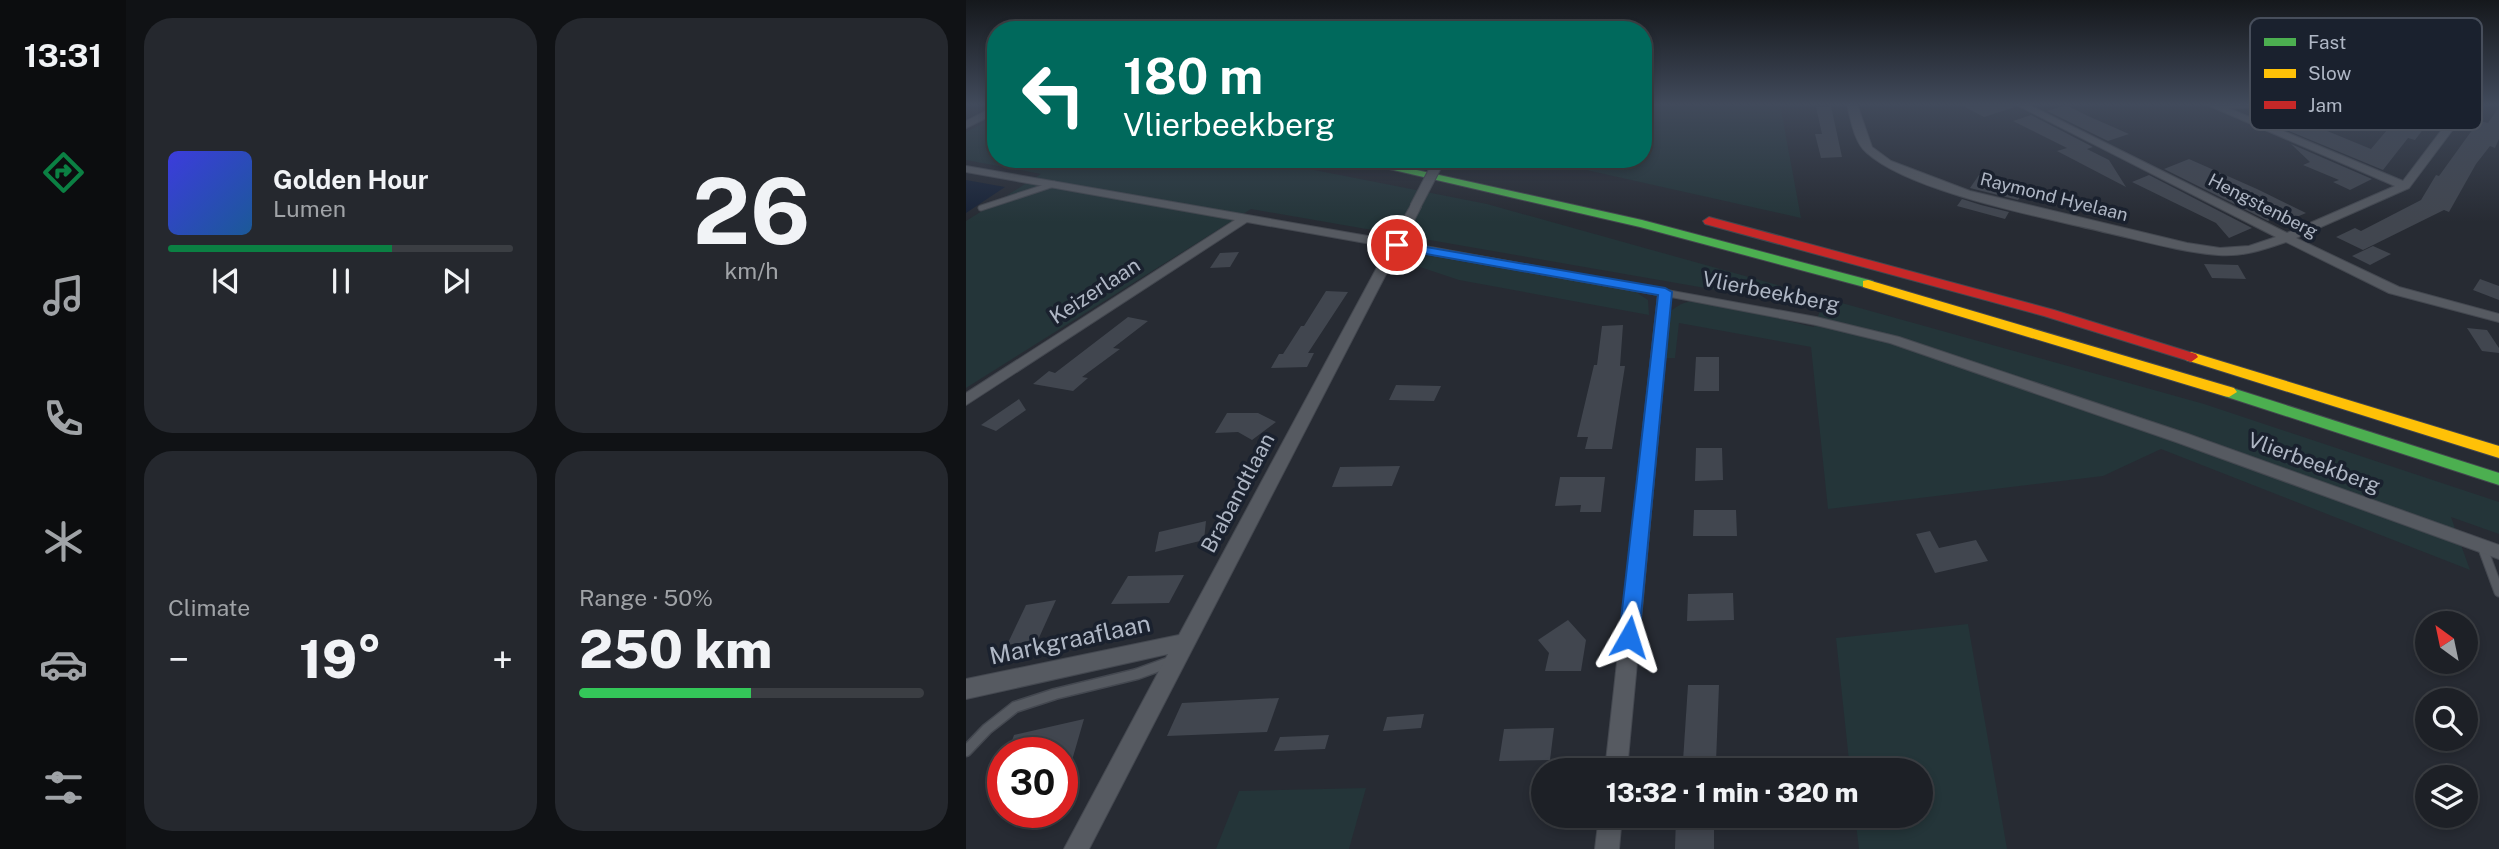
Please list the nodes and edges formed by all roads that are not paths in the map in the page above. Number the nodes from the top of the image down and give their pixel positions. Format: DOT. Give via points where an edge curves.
graph roads {
  1 [pos="1866,144"];
  2 [pos="2100,144"];
  3 [pos="2305,144"];
  4 [pos="2435,144"];
  5 [pos="1393,168"];
  6 [pos="1435,168"];
  7 [pos="966,169"];
  8 [pos="1054,184"];
  9 [pos="2404,186"];
  10 [pos="981,208"];
  11 [pos="1247,217"];
  12 [pos="1697,219"];
  13 [pos="2288,237"];
  14 [pos="1397,245"];
  15 [pos="1665,292"];
  16 [pos="2499,318"];
  17 [pos="966,400"];
  18 [pos="2499,452"];
  19 [pos="2499,479"];
  20 [pos="2482,546"];
  21 [pos="2499,552"];
  22 [pos="2499,592"];
  23 [pos="1180,651"];
  24 [pos="966,689"];
  25 [pos="966,751"];
  26 [pos="1617,758"];
  27 [pos="1610,828"];
  28 [pos="1076,849"];
  29 [pos="1608,849"];
  1 -- 13 [label="street, Raymond Hyelaan" via="1888,166 1939,186 2187,247 2250,250"];
  2 -- 13 [label="street, Hengstenberg"];
  3 -- 9 [label="street"];
  4 -- 9 [label="street"];
  5 -- 19 [label="highway" via="1548,201 1852,280 2266,403"];
  6 -- 14 [label="street, Brabandtlaan, bridge"];
  7 -- 8 [label="street, Vlierbeekberg"];
  8 -- 10 [label="lane"];
  8 -- 11 [label="street, Vlierbeekberg"];
  9 -- 13 [label="street, Raymond Hyelaan"];
  11 -- 14 [label="street, Vlierbeekberg"];
  11 -- 17 [label="street, Keizerlaan"];
  12 -- 18 [label="highway" via="2049,313"];
  13 -- 16 [label="street, Hengstenberg" via="2394,290"];
  14 -- 15 [label="street, Vlierbeekberg"];
  14 -- 23 [label="street, Brabandtlaan"];
  15 -- 20 [label="street, Vlierbeekberg" via="1816,321 1957,359"];
  15 -- 26 [label="street"];
  20 -- 21 [label="street, Vlierbeekberg"];
  20 -- 22 [label="lane"];
  23 -- 24 [label="street, Markgraaflaan"];
  23 -- 25 [label="lane" via="1137,674 1015,707"];
  23 -- 28 [label="street, Brabandtlaan"];
  27 -- 29 [label="street"];
}
